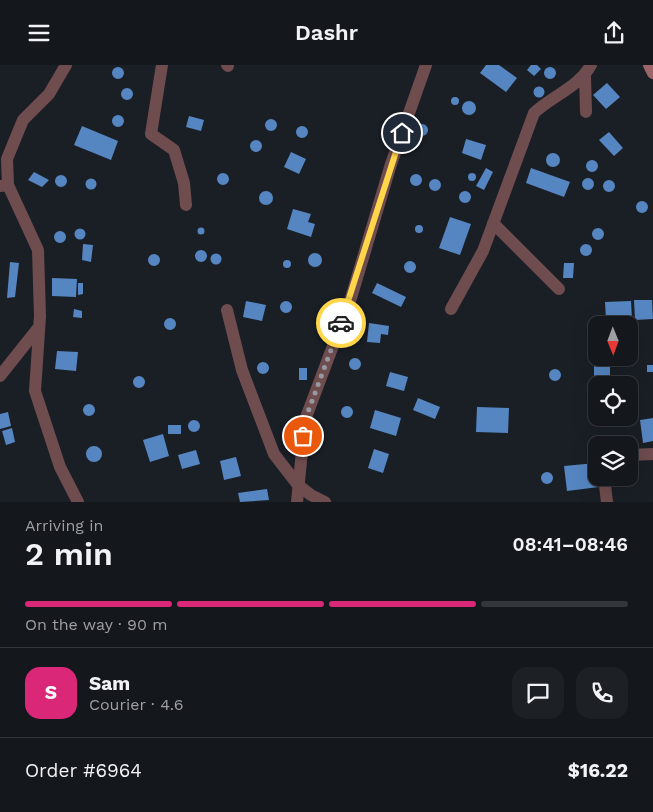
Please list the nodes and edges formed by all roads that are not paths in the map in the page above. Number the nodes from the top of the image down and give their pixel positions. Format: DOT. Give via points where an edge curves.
graph roads {
  1 [pos="66,65"];
  2 [pos="162,65"];
  3 [pos="426,65"];
  4 [pos="648,65"];
  5 [pos="588,71"];
  6 [pos="653,73"];
  7 [pos="586,112"];
  8 [pos="4,185"];
  9 [pos="186,205"];
  10 [pos="493,223"];
  11 [pos="559,289"];
  12 [pos="451,309"];
  13 [pos="227,310"];
  14 [pos="40,327"];
  15 [pos="0,375"];
  16 [pos="653,454"];
  17 [pos="638,455"];
  18 [pos="298,485"];
  19 [pos="605,486"];
  20 [pos="78,502"];
  21 [pos="297,502"];
  22 [pos="325,502"];
  23 [pos="607,502"];
  1 -- 8 [label="street" via="49,94 23,120 7,159"];
  2 -- 9 [label="street" via="151,134 174,150 184,183"];
  3 -- 18 [label="street" via="391,164 350,298 305,420"];
  4 -- 6 [label="main road"];
  5 -- 7 [label="street"];
  5 -- 10 [label="street" via="534,113"];
  8 -- 14 [label="street" via="38,251"];
  10 -- 11 [label="street"];
  10 -- 12 [label="street" via="483,251"];
  13 -- 18 [label="street" via="242,370 274,455"];
  14 -- 15 [label="street"];
  14 -- 20 [label="street" via="35,391 60,467"];
  16 -- 17 [label="street"];
  18 -- 21 [label="street"];
  18 -- 22 [label="street"];
  19 -- 23 [label="street"];
}
